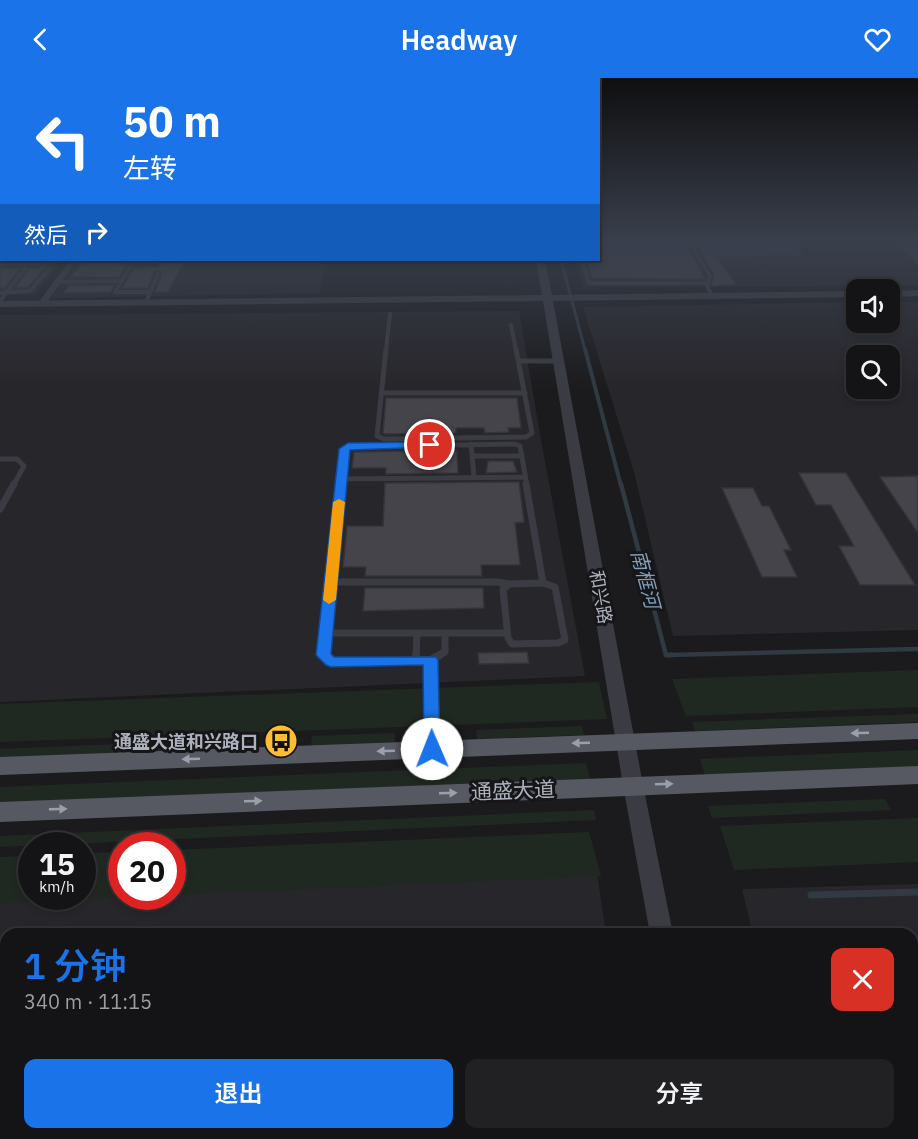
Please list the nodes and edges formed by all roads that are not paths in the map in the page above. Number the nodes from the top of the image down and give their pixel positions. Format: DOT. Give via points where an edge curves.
graph roads {
  1 [pos="9,291"];
  2 [pos="30,291"];
  3 [pos="51,291"];
  4 [pos="116,291"];
  5 [pos="151,291"];
  6 [pos="546,291"];
  7 [pos="710,291"];
  8 [pos="0,293"];
  9 [pos="7,293"];
  10 [pos="918,293"];
  11 [pos="846,294"];
  12 [pos="900,294"];
  13 [pos="712,296"];
  14 [pos="148,297"];
  15 [pos="548,298"];
  16 [pos="0,303"];
  17 [pos="42,303"];
  18 [pos="390,314"];
  19 [pos="511,325"];
  20 [pos="559,361"];
  21 [pos="519,362"];
  22 [pos="381,393"];
  23 [pos="525,393"];
  24 [pos="471,444"];
  25 [pos="472,456"];
  26 [pos="522,456"];
  27 [pos="0,459"];
  28 [pos="474,477"];
  29 [pos="525,477"];
  30 [pos="342,479"];
  31 [pos="0,509"];
  32 [pos="331,582"];
  33 [pos="543,583"];
  34 [pos="510,584"];
  35 [pos="326,633"];
  36 [pos="417,633"];
  37 [pos="445,633"];
  38 [pos="507,633"];
  39 [pos="416,660"];
  40 [pos="431,660"];
  41 [pos="918,731"];
  42 [pos="626,742"];
  43 [pos="432,749"];
  44 [pos="0,766"];
  45 [pos="918,775"];
  46 [pos="633,785"];
  47 [pos="0,812"];
  48 [pos="661,928"];
  1 -- 9 [label="lane"];
  2 -- 9 [label="lane"];
  3 -- 17 [label="street"];
  4 -- 14 [label="lane"];
  5 -- 14 [label="lane"];
  6 -- 15 [label="street, 和兴路"];
  7 -- 13 [label="lane"];
  8 -- 9 [label="lane"];
  9 -- 16 [label="lane"];
  10 -- 12 [label="street"];
  11 -- 13 [label="street"];
  13 -- 15 [label="street"];
  14 -- 15 [label="street"];
  14 -- 17 [label="street"];
  15 -- 20 [label="street, 和兴路"];
  16 -- 17 [label="street"];
  18 -- 22 [label="lane"];
  19 -- 21 [label="lane"];
  20 -- 21 [label="lane"];
  20 -- 42 [label="street, 和兴路"];
  21 -- 23 [label="lane"];
  22 -- 23 [label="lane"];
  22 -- 23 [label="lane" via="377,436 384,439 526,437 532,433"];
  24 -- 25 [label="lane"];
  24 -- 26 [label="lane" via="515,444 520,446"];
  24 -- 30 [label="lane" via="348,447"];
  25 -- 26 [label="lane"];
  25 -- 28 [label="lane"];
  26 -- 29 [label="lane"];
  27 -- 31 [label="lane" via="17,459 24,466"];
  28 -- 29 [label="lane"];
  28 -- 30 [label="lane"];
  29 -- 33 [label="lane"];
  30 -- 32 [label="lane"];
  32 -- 34 [label="lane"];
  32 -- 35 [label="lane"];
  33 -- 34 [label="lane"];
  33 -- 38 [label="lane" via="555,587 565,640 512,644"];
  34 -- 38 [label="lane" via="503,589"];
  35 -- 36 [label="lane"];
  35 -- 39 [label="lane" via="324,655 331,662"];
  36 -- 37 [label="lane"];
  36 -- 39 [label="lane"];
  37 -- 38 [label="lane"];
  37 -- 40 [label="lane" via="445,652"];
  39 -- 40 [label="lane"];
  40 -- 43 [label="lane"];
  41 -- 42 [label="main road, one-way"];
  42 -- 43 [label="main road, one-way"];
  42 -- 46 [label="street, 和兴路"];
  43 -- 44 [label="main road, one-way"];
  46 -- 45 [label="main road, 通盛大道, one-way"];
  47 -- 46 [label="main road, 通盛大道, one-way"];
  46 -- 48 [label="street, 和兴路"];
}
